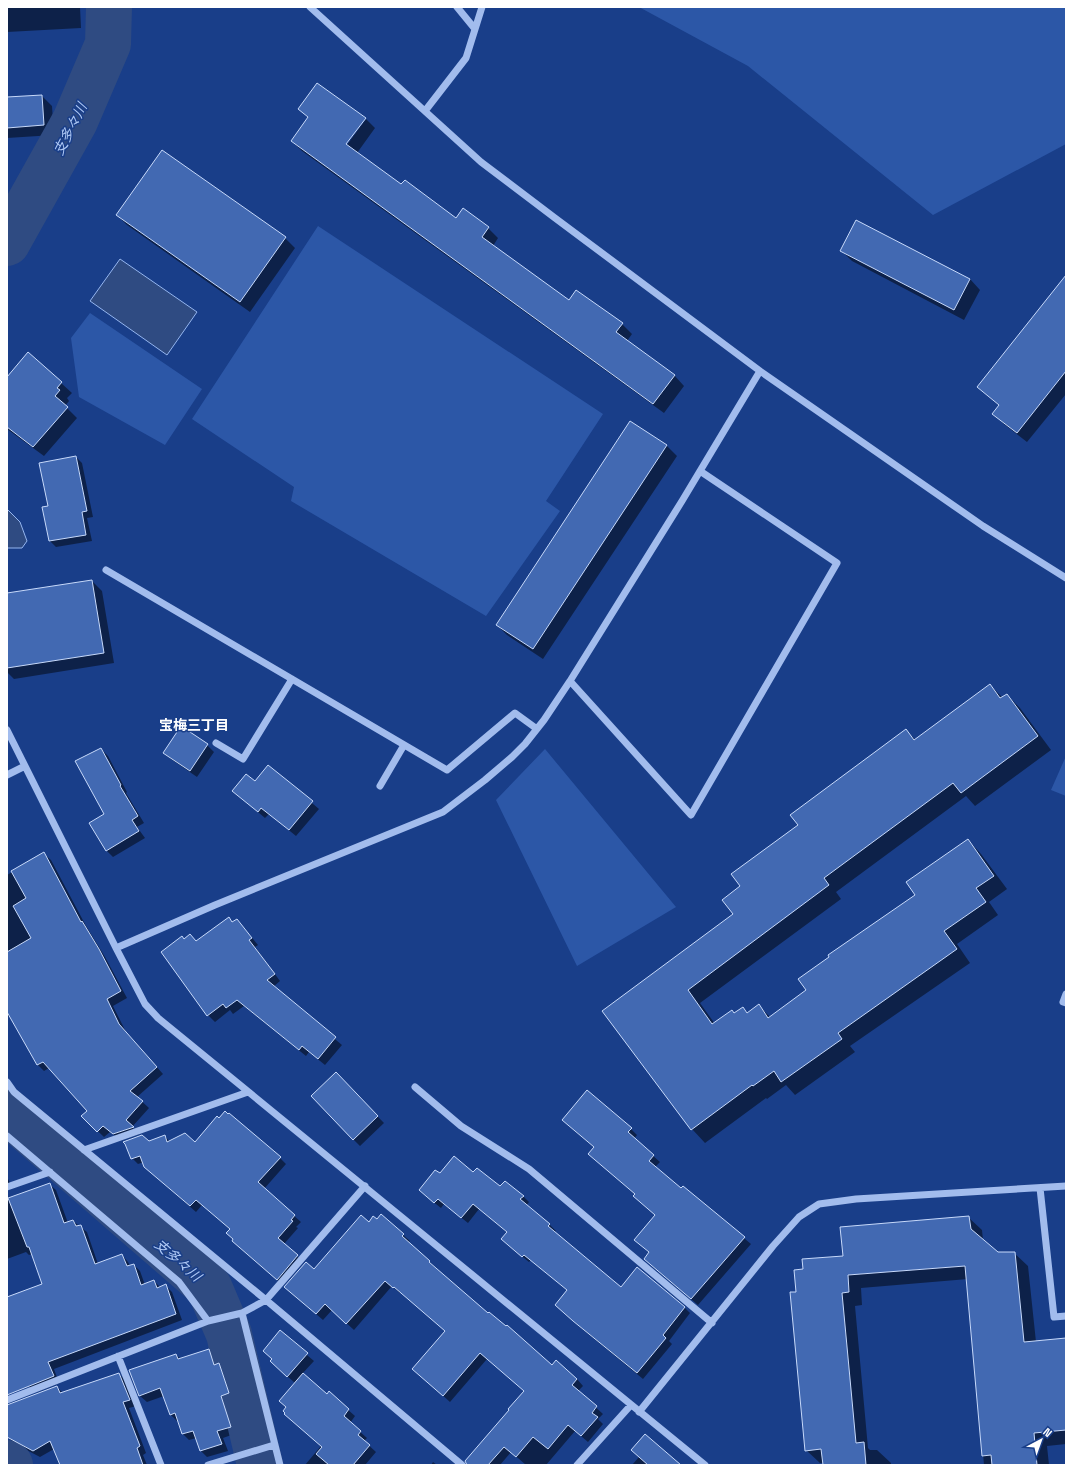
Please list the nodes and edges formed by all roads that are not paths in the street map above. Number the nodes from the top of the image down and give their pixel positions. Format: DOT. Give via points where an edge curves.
graph roads {
  1 [pos="310,7"];
  2 [pos="457,7"];
  3 [pos="482,7"];
  4 [pos="475,29"];
  5 [pos="425,111"];
  6 [pos="760,371"];
  7 [pos="700,471"];
  8 [pos="106,570"];
  9 [pos="1066,578"];
  10 [pos="292,679"];
  11 [pos="570,681"];
  12 [pos="537,728"];
  13 [pos="7,730"];
  14 [pos="216,743"];
  15 [pos="404,745"];
  16 [pos="25,766"];
  17 [pos="7,775"];
  18 [pos="380,786"];
  19 [pos="116,948"];
  20 [pos="1066,994"];
  21 [pos="1066,1003"];
  22 [pos="7,1082"];
  23 [pos="415,1087"];
  24 [pos="248,1092"];
  25 [pos="7,1136"];
  26 [pos="84,1150"];
  27 [pos="50,1172"];
  28 [pos="365,1186"];
  29 [pos="1066,1186"];
  30 [pos="7,1187"];
  31 [pos="1040,1188"];
  32 [pos="266,1300"];
  33 [pos="242,1313"];
  34 [pos="1066,1316"];
  35 [pos="208,1321"];
  36 [pos="712,1323"];
  37 [pos="118,1356"];
  38 [pos="7,1400"];
  39 [pos="631,1405"];
  40 [pos="639,1412"];
  41 [pos="274,1445"];
  42 [pos="161,1465"];
  43 [pos="208,1465"];
  44 [pos="280,1465"];
  45 [pos="462,1465"];
  46 [pos="577,1465"];
  47 [pos="705,1465"];
  1 -- 5 [label="street"];
  2 -- 4 [label="street"];
  3 -- 4 [label="street"];
  4 -- 5 [label="street" via="466,58"];
  5 -- 6 [label="street" via="481,162"];
  6 -- 7 [label="street"];
  6 -- 9 [label="street" via="983,526"];
  7 -- 11 [label="street"];
  7 -- 11 [label="street" via="837,563 691,815"];
  8 -- 10 [label="street"];
  10 -- 14 [label="street" via="243,759"];
  10 -- 15 [label="street"];
  11 -- 12 [label="street"];
  12 -- 15 [label="street" via="515,713 447,770"];
  12 -- 19 [label="street" via="512,757 443,812"];
  13 -- 16 [label="street"];
  15 -- 18 [label="street"];
  16 -- 17 [label="street"];
  16 -- 19 [label="street"];
  19 -- 24 [label="street" via="149,1009"];
  20 -- 21 [label="street" via="1063,1002"];
  22 -- 26 [label="street" via="14,1092"];
  23 -- 36 [label="street" via="461,1126 529,1170"];
  24 -- 26 [label="street"];
  24 -- 28 [label="street"];
  25 -- 27 [label="street"];
  26 -- 32 [label="street"];
  27 -- 30 [label="street"];
  27 -- 35 [label="street" via="179,1282"];
  28 -- 32 [label="street"];
  28 -- 39 [label="street"];
  29 -- 31 [label="street"];
  31 -- 34 [label="street" via="1054,1317"];
  31 -- 36 [label="street" via="856,1199 820,1204 799,1217"];
  32 -- 33 [label="street"];
  32 -- 45 [label="street"];
  33 -- 35 [label="street"];
  33 -- 41 [label="street"];
  35 -- 37 [label="street"];
  36 -- 40 [label="street"];
  37 -- 38 [label="street"];
  37 -- 42 [label="street"];
  39 -- 40 [label="street"];
  39 -- 46 [label="street"];
  40 -- 47 [label="street"];
  41 -- 43 [label="street"];
  41 -- 44 [label="street"];
}
